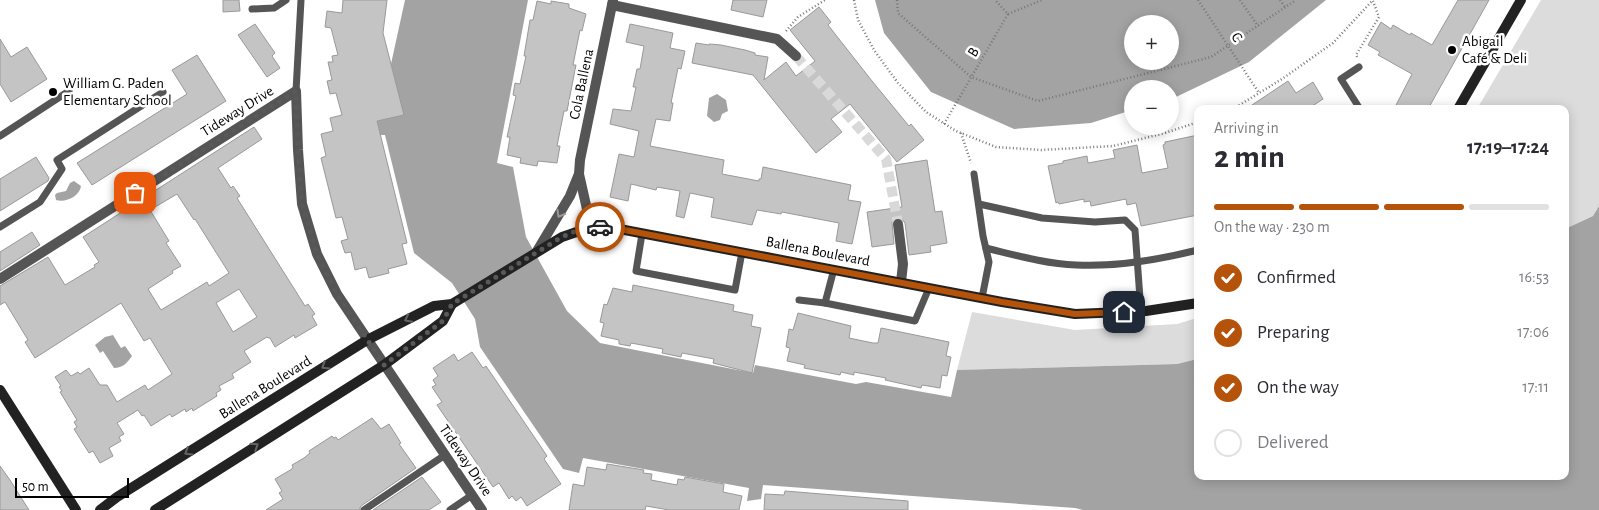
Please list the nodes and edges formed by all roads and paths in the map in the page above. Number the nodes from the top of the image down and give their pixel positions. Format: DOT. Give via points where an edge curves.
graph roads {
  1 [pos="286,0"];
  2 [pos="301,0"];
  3 [pos="825,0"];
  4 [pos="854,0"];
  5 [pos="897,0"];
  6 [pos="995,0"];
  7 [pos="1042,0"];
  8 [pos="1198,0"];
  9 [pos="1240,0"];
  10 [pos="1280,0"];
  11 [pos="1296,0"];
  12 [pos="1521,0"];
  13 [pos="1373,1"];
  14 [pos="613,3"];
  15 [pos="1285,7"];
  16 [pos="252,9"];
  17 [pos="1008,14"];
  18 [pos="1258,26"];
  19 [pos="778,39"];
  20 [pos="1228,45"];
  21 [pos="796,56"];
  22 [pos="1359,67"];
  23 [pos="971,76"];
  24 [pos="69,91"];
  25 [pos="296,91"];
  26 [pos="163,92"];
  27 [pos="1259,93"];
  28 [pos="1240,105"];
  29 [pos="1357,105"];
  30 [pos="1460,105"];
  31 [pos="1194,123"];
  32 [pos="944,124"];
  33 [pos="961,133"];
  34 [pos="0,136"];
  35 [pos="579,174"];
  36 [pos="974,174"];
  37 [pos="979,204"];
  38 [pos="898,224"];
  39 [pos="0,227"];
  40 [pos="591,227"];
  41 [pos="642,234"];
  42 [pos="986,248"];
  43 [pos="1194,251"];
  44 [pos="537,252"];
  45 [pos="742,252"];
  46 [pos="1137,263"];
  47 [pos="834,269"];
  48 [pos="0,279"];
  49 [pos="901,282"];
  50 [pos="930,288"];
  51 [pos="982,298"];
  52 [pos="799,300"];
  53 [pos="452,304"];
  54 [pos="826,304"];
  55 [pos="1194,304"];
  56 [pos="1141,312"];
  57 [pos="366,340"];
  58 [pos="384,365"];
  59 [pos="0,390"];
  60 [pos="445,455"];
  61 [pos="472,495"];
  62 [pos="76,510"];
  63 [pos="93,510"];
  64 [pos="99,510"];
  65 [pos="155,510"];
  66 [pos="364,510"];
  67 [pos="450,510"];
  68 [pos="482,510"];
  1 -- 16 [label="lane" via="274,8"];
  2 -- 25 [label="lane"];
  3 -- 19 [label="path" via="798,18"];
  4 -- 32 [label="path" via="858,20 874,50 898,83 926,112"];
  5 -- 23 [label="path" via="898,13"];
  6 -- 17 [label="path"];
  7 -- 17 [label="path"];
  8 -- 20 [label="path, C"];
  9 -- 18 [label="path"];
  10 -- 15 [label="path"];
  11 -- 15 [label="path"];
  12 -- 30 [label="street"];
  13 -- 22 [label="path" via="1379,18 1356,55"];
  13 -- 27 [label="path" via="1333,42"];
  14 -- 19 [label="street"];
  14 -- 35 [label="street, Cola Ballena"];
  15 -- 18 [label="path"];
  17 -- 23 [label="path, B"];
  18 -- 20 [label="path"];
  19 -- 21 [label="street"];
  20 -- 23 [label="path" via="1211,56 1038,101"];
  20 -- 27 [label="path, C"];
  22 -- 29 [label="lane" via="1341,79"];
  23 -- 32 [label="path, B"];
  24 -- 34 [label="lane"];
  25 -- 48 [label="street, Tideway Drive"];
  25 -- 57 [label="street, Tideway Drive" via="302,204 317,254"];
  26 -- 39 [label="lane" via="57,160 62,169 40,202"];
  27 -- 28 [label="path"];
  31 -- 33 [label="path" via="1114,146 1041,150 996,147"];
  32 -- 33 [label="path"];
  33 -- 36 [label="path"];
  35 -- 40 [label="street, Cola Ballena"];
  35 -- 44 [label="street, Cola Ballena, one-way" via="570,196"];
  36 -- 37 [label="lane"];
  37 -- 42 [label="lane"];
  37 -- 46 [label="lane" via="1042,218 1095,222 1125,220 1135,230"];
  38 -- 49 [label="street" via="903,264"];
  40 -- 41 [label="street, Ballena Boulevard"];
  40 -- 44 [label="street, Ballena Boulevard" via="562,237"];
  41 -- 45 [label="street, Ballena Boulevard"];
  41 -- 45 [label="lane" via="636,271 735,290"];
  42 -- 46 [label="lane" via="1076,265"];
  42 -- 51 [label="lane" via="989,262"];
  43 -- 46 [label="lane"];
  44 -- 53 [label="street, Ballena Boulevard"];
  45 -- 47 [label="street, Ballena Boulevard"];
  46 -- 56 [label="lane"];
  47 -- 49 [label="street, Ballena Boulevard"];
  47 -- 54 [label="lane"];
  49 -- 50 [label="street, Ballena Boulevard"];
  50 -- 51 [label="street, Ballena Boulevard"];
  50 -- 54 [label="lane" via="915,321"];
  51 -- 56 [label="street, Ballena Boulevard" via="1075,314"];
  52 -- 54 [label="lane"];
  53 -- 57 [label="street, Ballena Boulevard, one-way" via="434,306"];
  53 -- 58 [label="street, Ballena Boulevard" via="443,321"];
  55 -- 56 [label="street, Ballena Boulevard"];
  57 -- 58 [label="street, Tideway Drive"];
  57 -- 64 [label="street, Ballena Boulevard, one-way"];
  58 -- 60 [label="street, Tideway Drive"];
  65 -- 58 [label="street, Ballena Boulevard, one-way"];
  59 -- 62 [label="street"];
  60 -- 61 [label="street, Tideway Drive"];
  60 -- 66 [label="lane"];
  61 -- 67 [label="lane"];
  61 -- 68 [label="street, Tideway Drive"];
  63 -- 64 [label="street"];
}
